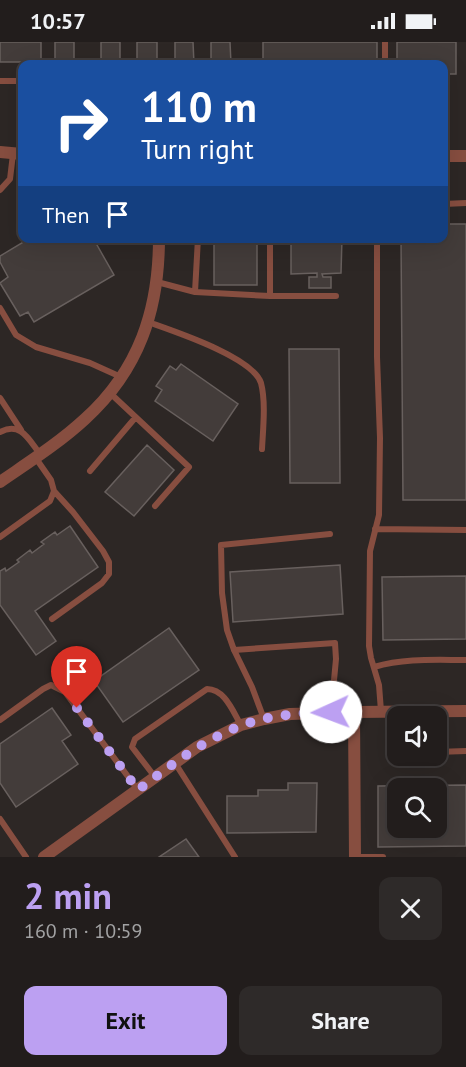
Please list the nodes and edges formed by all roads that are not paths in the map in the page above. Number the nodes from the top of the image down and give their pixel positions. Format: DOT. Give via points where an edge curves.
graph roads {
  1 [pos="385,42"];
  2 [pos="385,60"];
  3 [pos="0,81"];
  4 [pos="18,81"];
  5 [pos="12,153"];
  6 [pos="448,156"];
  7 [pos="466,156"];
  8 [pos="0,190"];
  9 [pos="466,203"];
  10 [pos="448,204"];
  11 [pos="159,243"];
  12 [pos="198,243"];
  13 [pos="270,243"];
  14 [pos="377,243"];
  15 [pos="157,282"];
  16 [pos="195,292"];
  17 [pos="270,296"];
  18 [pos="336,296"];
  19 [pos="0,308"];
  20 [pos="148,322"];
  21 [pos="121,376"];
  22 [pos="109,393"];
  23 [pos="0,398"];
  24 [pos="135,418"];
  25 [pos="22,431"];
  26 [pos="0,432"];
  27 [pos="262,449"];
  28 [pos="38,456"];
  29 [pos="90,471"];
  30 [pos="0,482"];
  31 [pos="54,491"];
  32 [pos="155,506"];
  33 [pos="375,530"];
  34 [pos="466,530"];
  35 [pos="330,534"];
  36 [pos="0,537"];
  37 [pos="52,619"];
  38 [pos="234,650"];
  39 [pos="466,660"];
  40 [pos="374,667"];
  41 [pos="466,711"];
  42 [pos="331,712"];
  43 [pos="354,712"];
  44 [pos="381,712"];
  45 [pos="387,712"];
  46 [pos="447,712"];
  47 [pos="264,719"];
  48 [pos="0,720"];
  49 [pos="241,725"];
  50 [pos="466,751"];
  51 [pos="447,752"];
  52 [pos="175,762"];
  53 [pos="155,777"];
  54 [pos="138,790"];
  55 [pos="0,819"];
  56 [pos="48,856"];
  57 [pos="26,857"];
  58 [pos="235,857"];
  59 [pos="355,857"];
  60 [pos="383,857"];
  1 -- 2 [label="lane"];
  3 -- 4 [label="lane"];
  5 -- 8 [label="lane" via="10,179"];
  6 -- 7 [label="street"];
  9 -- 10 [label="lane"];
  11 -- 15 [label="street"];
  12 -- 16 [label="lane"];
  13 -- 17 [label="lane"];
  14 -- 33 [label="lane" via="380,438 379,514"];
  15 -- 16 [label="lane"];
  15 -- 20 [label="street"];
  16 -- 17 [label="lane"];
  17 -- 18 [label="lane"];
  19 -- 21 [label="lane" via="16,335 36,347"];
  20 -- 21 [label="street"];
  20 -- 27 [label="lane" via="225,352 255,372 263,396"];
  21 -- 22 [label="street"];
  22 -- 24 [label="lane"];
  22 -- 28 [label="street" via="84,420"];
  23 -- 25 [label="lane"];
  24 -- 29 [label="lane"];
  24 -- 32 [label="lane" via="189,467"];
  25 -- 26 [label="lane" via="12,428"];
  25 -- 28 [label="lane"];
  28 -- 30 [label="street"];
  28 -- 31 [label="lane"];
  31 -- 36 [label="lane" via="50,501"];
  31 -- 37 [label="lane" via="103,551 109,562 109,574"];
  33 -- 34 [label="lane"];
  33 -- 40 [label="lane" via="370,551 369,646"];
  35 -- 38 [label="lane" via="221,546 226,630"];
  38 -- 42 [label="lane" via="335,643"];
  38 -- 47 [label="lane"];
  39 -- 40 [label="lane" via="410,660"];
  40 -- 44 [label="lane"];
  41 -- 46 [label="street"];
  42 -- 43 [label="street"];
  42 -- 47 [label="street"];
  43 -- 44 [label="street"];
  43 -- 59 [label="street"];
  44 -- 45 [label="street"];
  47 -- 49 [label="street"];
  48 -- 54 [label="lane" via="43,689 58,687"];
  49 -- 52 [label="street"];
  49 -- 53 [label="lane" via="221,692 207,689 135,739 132,747"];
  50 -- 51 [label="lane"];
  52 -- 53 [label="street"];
  52 -- 58 [label="lane"];
  53 -- 54 [label="street"];
  54 -- 56 [label="street"];
  55 -- 57 [label="lane"];
  59 -- 60 [label="lane"];
}
